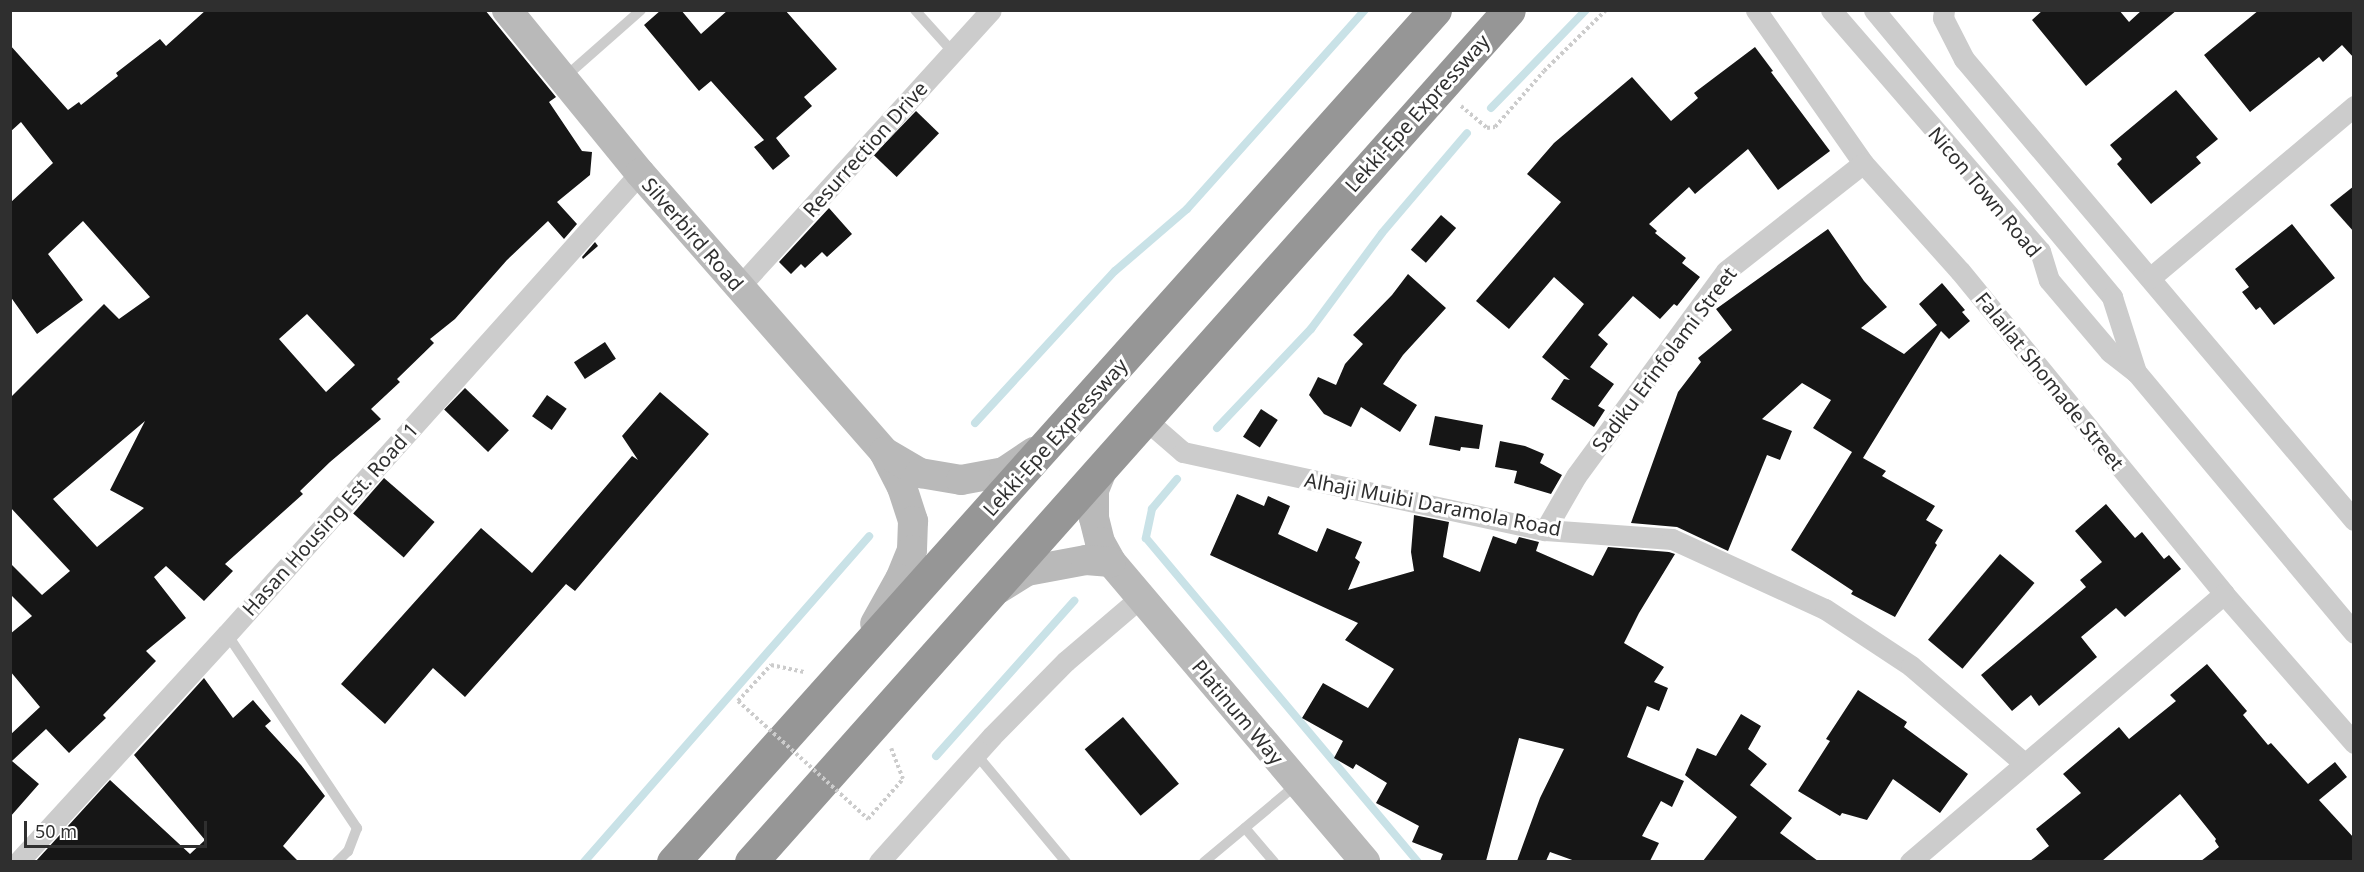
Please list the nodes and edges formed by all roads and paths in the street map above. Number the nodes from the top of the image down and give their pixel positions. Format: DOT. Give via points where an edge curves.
graph roads {
  1 [pos="507,10"];
  2 [pos="641,10"];
  3 [pos="915,10"];
  4 [pos="991,10"];
  5 [pos="1435,10"];
  6 [pos="1509,10"];
  7 [pos="1606,10"];
  8 [pos="1756,10"];
  9 [pos="1831,10"];
  10 [pos="1874,10"];
  11 [pos="1944,10"];
  12 [pos="953,52"];
  13 [pos="563,79"];
  14 [pos="1456,102"];
  15 [pos="2354,106"];
  16 [pos="1863,163"];
  17 [pos="639,173"];
  18 [pos="2060,234"];
  19 [pos="2040,251"];
  20 [pos="2150,278"];
  21 [pos="739,287"];
  22 [pos="2112,297"];
  23 [pos="2083,321"];
  24 [pos="2136,372"];
  25 [pos="1146,420"];
  26 [pos="1054,439"];
  27 [pos="884,452"];
  28 [pos="1103,468"];
  29 [pos="2354,520"];
  30 [pos="1545,530"];
  31 [pos="1111,562"];
  32 [pos="991,593"];
  33 [pos="2224,594"];
  34 [pos="1142,597"];
  35 [pos="2354,633"];
  36 [pos="227,634"];
  37 [pos="852,660"];
  38 [pos="771,665"];
  39 [pos="2354,743"];
  40 [pos="975,754"];
  41 [pos="2025,764"];
  42 [pos="903,779"];
  43 [pos="1298,783"];
  44 [pos="1245,828"];
  45 [pos="18,861"];
  46 [pos="337,861"];
  47 [pos="673,861"];
  48 [pos="751,861"];
  49 [pos="879,861"];
  50 [pos="1066,861"];
  51 [pos="1204,861"];
  52 [pos="1274,861"];
  53 [pos="1365,861"];
  54 [pos="1910,861"];
  1 -- 13 [label="street, Silverbird Road"];
  2 -- 13 [label="lane"];
  3 -- 12 [label="lane"];
  4 -- 12 [label="street, Resurrection Drive"];
  5 -- 26 [label="highway, Lekki-Epe Expressway"];
  6 -- 25 [label="highway, Lekki-Epe Expressway"];
  7 -- 14 [label="path" via="1495,127 1486,128"];
  8 -- 16 [label="street, Falailat Shomade Street"];
  9 -- 19 [label="street, Nicon Town Road"];
  10 -- 18 [label="street, Nicon Town Road"];
  11 -- 20 [label="street" via="1943,18 1965,59"];
  12 -- 21 [label="street, Resurrection Drive"];
  13 -- 17 [label="street, Silverbird Road"];
  15 -- 20 [label="street"];
  16 -- 30 [label="street, Sadiku Erinfolami Street" via="1726,271 1576,476"];
  16 -- 33 [label="street, Falailat Shomade Street" via="1960,271"];
  17 -- 21 [label="street, Silverbird Road"];
  17 -- 36 [label="street, Hasan Housing Est. Road 1"];
  18 -- 19 [label="street"];
  18 -- 22 [label="street, Nicon Town Road"];
  19 -- 23 [label="street, Nicon Town Road" via="2049,280"];
  20 -- 29 [label="street"];
  21 -- 27 [label="street, Silverbird Road"];
  22 -- 23 [label="street"];
  22 -- 24 [label="street, Nicon Town Road"];
  23 -- 24 [label="street, Nicon Town Road" via="2110,352"];
  24 -- 35 [label="street, Nicon Town Road"];
  25 -- 28 [label="highway, Lekki-Epe Expressway"];
  25 -- 30 [label="street, Alhaji Muibi Daramola Road" via="1183,452"];
  26 -- 27 [label="street" via="1004,472 961,480 920,473"];
  26 -- 37 [label="highway, Lekki-Epe Expressway"];
  27 -- 37 [label="street" via="913,520 912,549 885,609"];
  28 -- 31 [label="street, Platinum Way" via="1094,490 1094,518 1100,542"];
  28 -- 32 [label="highway, Lekki-Epe Expressway"];
  30 -- 41 [label="street, Alhaji Muibi Daramola Road" via="1672,539 1825,609 1911,666"];
  31 -- 32 [label="street" via="1086,560 1027,571"];
  31 -- 34 [label="street, Platinum Way"];
  32 -- 48 [label="highway, Lekki-Epe Expressway"];
  33 -- 39 [label="street, Falailat Shomade Street"];
  33 -- 41 [label="street"];
  34 -- 40 [label="street" via="1066,662"];
  34 -- 43 [label="street, Platinum Way"];
  36 -- 45 [label="street, Hasan Housing Est. Road 1"];
  36 -- 46 [label="lane" via="357,828 348,851"];
  37 -- 47 [label="highway, Lekki-Epe Expressway"];
  38 -- 42 [label="path, bridge" via="738,701 868,819"];
  40 -- 49 [label="street"];
  40 -- 50 [label="lane"];
  41 -- 54 [label="street"];
  43 -- 44 [label="lane"];
  43 -- 53 [label="street, Platinum Way"];
  44 -- 51 [label="lane"];
  44 -- 52 [label="lane"];
}
